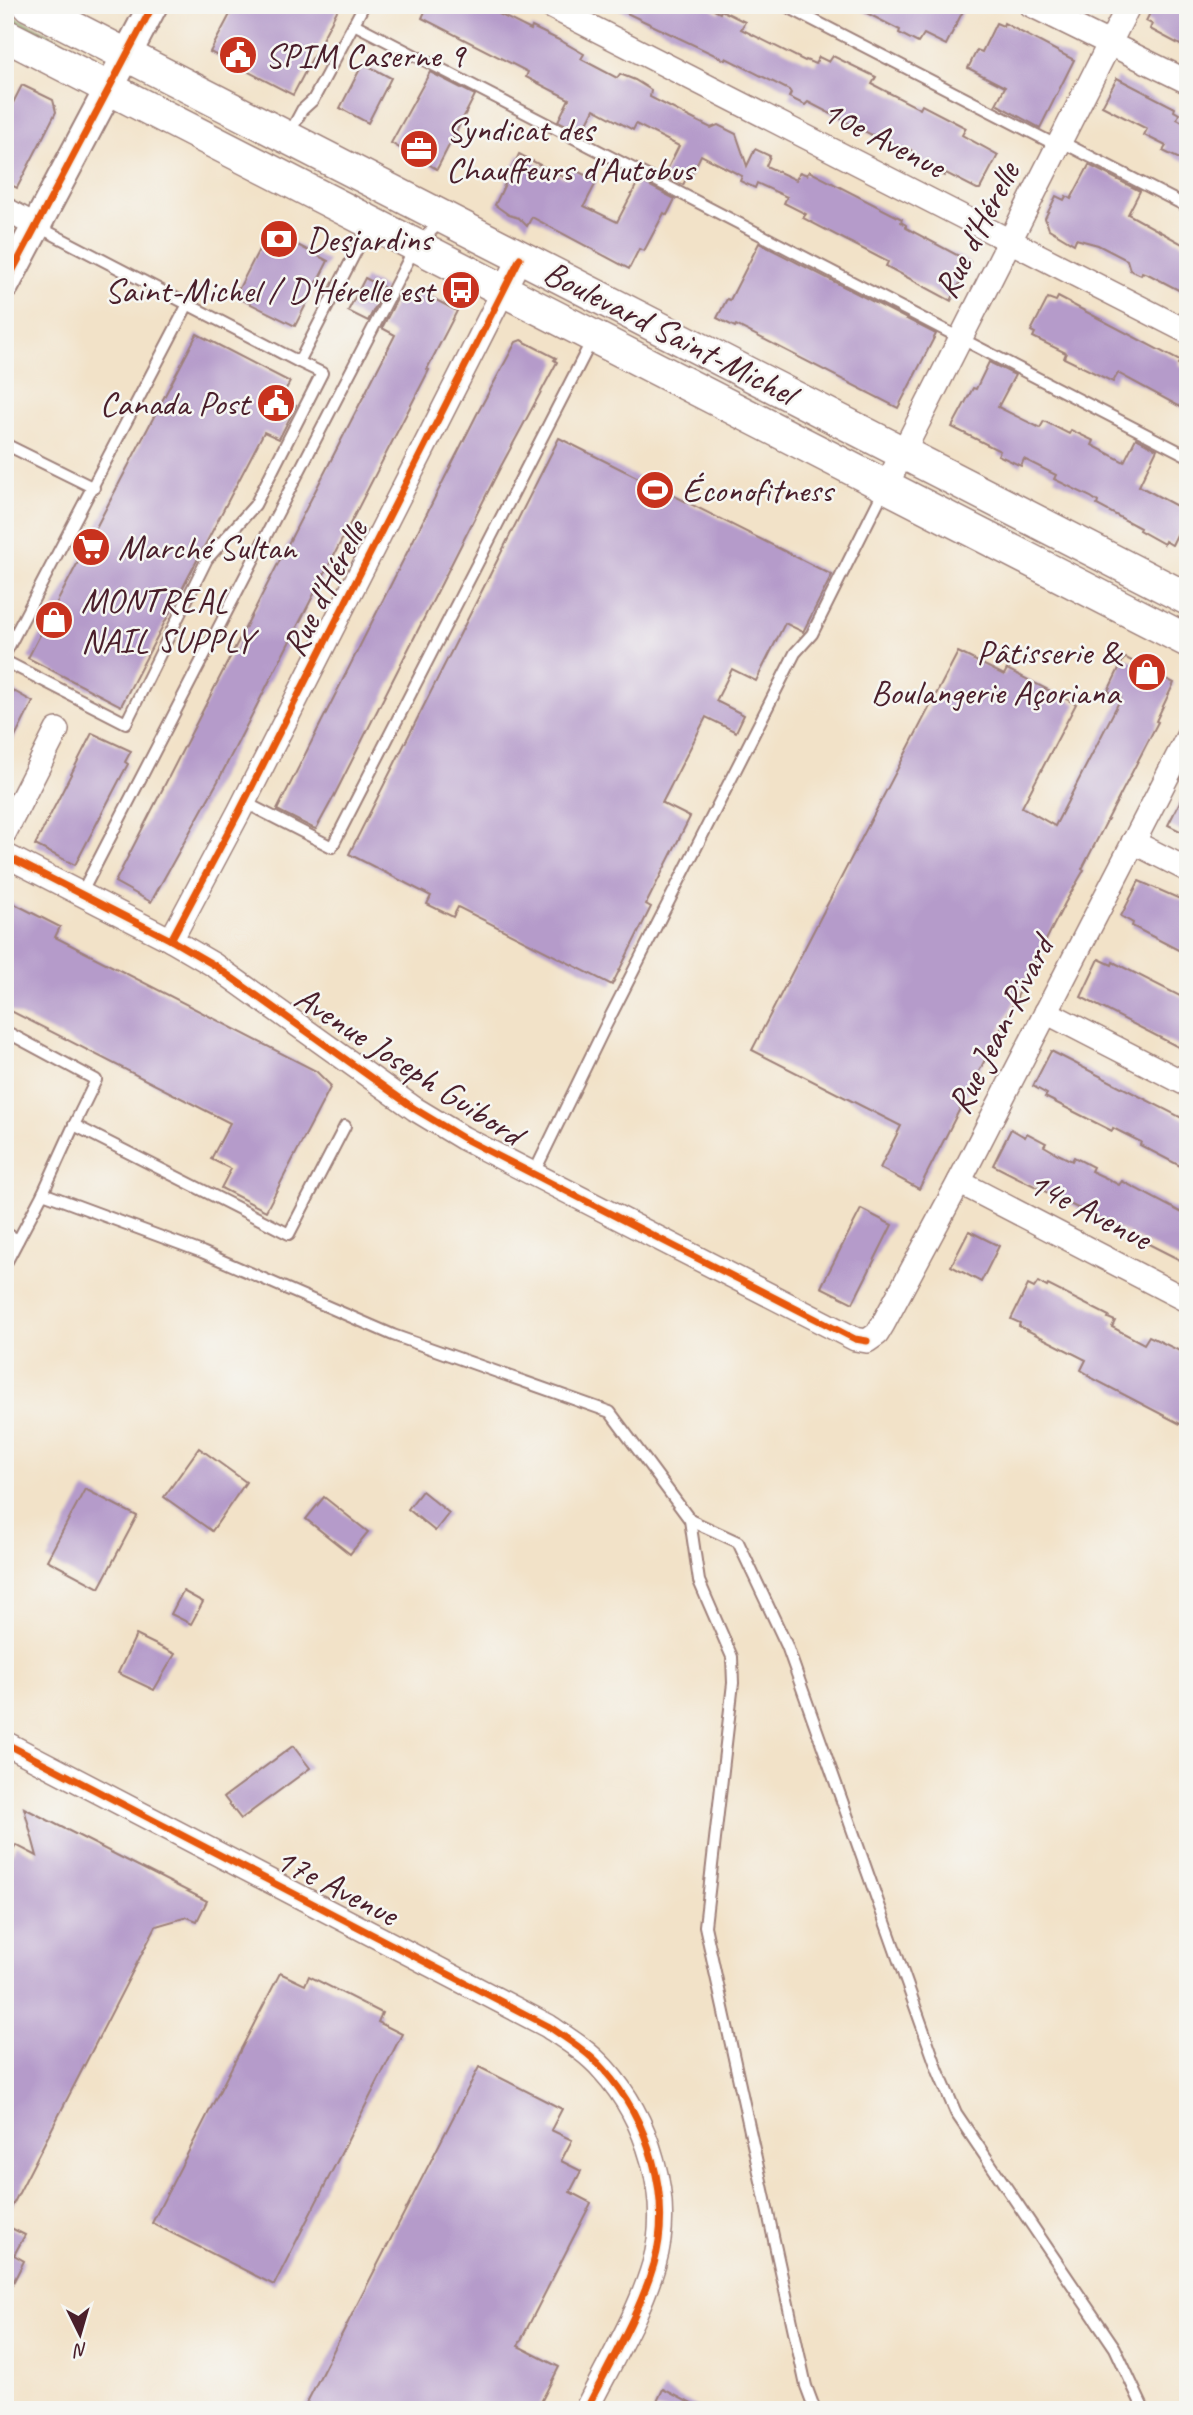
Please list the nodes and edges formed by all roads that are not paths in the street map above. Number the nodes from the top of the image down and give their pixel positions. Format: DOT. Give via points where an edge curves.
graph roads {
  1 [pos="29,5"];
  2 [pos="153,5"];
  3 [pos="364,5"];
  4 [pos="548,5"];
  5 [pos="784,5"];
  6 [pos="1031,5"];
  7 [pos="1129,5"];
  8 [pos="354,24"];
  9 [pos="5,35"];
  10 [pos="1111,42"];
  11 [pos="126,55"];
  12 [pos="1188,82"];
  13 [pos="108,88"];
  14 [pos="287,138"];
  15 [pos="1059,143"];
  16 [pos="1188,206"];
  17 [pos="5,209"];
  18 [pos="443,219"];
  19 [pos="371,222"];
  20 [pos="36,226"];
  21 [pos="1010,241"];
  22 [pos="416,244"];
  23 [pos="520,258"];
  24 [pos="5,285"];
  25 [pos="503,290"];
  26 [pos="188,304"];
  27 [pos="1188,332"];
  28 [pos="594,335"];
  29 [pos="961,338"];
  30 [pos="299,362"];
  31 [pos="5,444"];
  32 [pos="903,454"];
  33 [pos="1188,456"];
  34 [pos="886,486"];
  35 [pos="94,488"];
  36 [pos="1188,599"];
  37 [pos="1188,641"];
  38 [pos="5,654"];
  39 [pos="5,661"];
  40 [pos="57,730"];
  41 [pos="1184,751"];
  42 [pos="244,802"];
  43 [pos="5,832"];
  44 [pos="1133,842"];
  45 [pos="5,855"];
  46 [pos="1188,870"];
  47 [pos="81,894"];
  48 [pos="171,940"];
  49 [pos="1045,1013"];
  50 [pos="5,1031"];
  51 [pos="1188,1085"];
  52 [pos="74,1125"];
  53 [pos="345,1126"];
  54 [pos="533,1175"];
  55 [pos="959,1182"];
  56 [pos="43,1193"];
  57 [pos="5,1233"];
  58 [pos="18,1240"];
  59 [pos="5,1265"];
  60 [pos="1188,1301"];
  61 [pos="867,1341"];
  62 [pos="690,1520"];
  63 [pos="5,1743"];
  64 [pos="586,2410"];
  65 [pos="815,2410"];
  66 [pos="1144,2410"];
  1 -- 11 [label="main road, Boulevard Saint-Michel"];
  2 -- 11 [label="street"];
  3 -- 8 [label="lane"];
  4 -- 21 [label="street, 10e Avenue"];
  5 -- 15 [label="lane"];
  6 -- 10 [label="street"];
  7 -- 10 [label="street, Rue d'Hérelle"];
  8 -- 14 [label="lane"];
  8 -- 29 [label="lane"];
  9 -- 13 [label="main road, Boulevard Saint-Michel"];
  10 -- 12 [label="street"];
  10 -- 15 [label="street, Rue d'Hérelle"];
  11 -- 13 [label="street"];
  11 -- 14 [label="main road, Boulevard Saint-Michel"];
  13 -- 19 [label="main road, Boulevard Saint-Michel"];
  13 -- 20 [label="street"];
  14 -- 18 [label="main road, Boulevard Saint-Michel"];
  15 -- 16 [label="lane"];
  15 -- 21 [label="street, Rue d'Hérelle"];
  17 -- 20 [label="street"];
  18 -- 22 [label="lane"];
  18 -- 23 [label="main road, Boulevard Saint-Michel"];
  19 -- 22 [label="main road, Boulevard Saint-Michel"];
  19 -- 30 [label="lane"];
  20 -- 24 [label="street"];
  20 -- 26 [label="lane"];
  21 -- 27 [label="street, 10e Avenue"];
  21 -- 29 [label="street, Rue d'Hérelle"];
  22 -- 25 [label="main road, Boulevard Saint-Michel"];
  22 -- 47 [label="lane"];
  23 -- 25 [label="street, Rue d'Hérelle"];
  23 -- 32 [label="main road, Boulevard Saint-Michel"];
  25 -- 28 [label="main road, Boulevard Saint-Michel"];
  25 -- 42 [label="street, Rue d'Hérelle"];
  26 -- 30 [label="lane"];
  26 -- 35 [label="lane"];
  28 -- 34 [label="main road, Boulevard Saint-Michel"];
  28 -- 42 [label="lane" via="332,847"];
  29 -- 32 [label="street, Rue d'Hérelle"];
  29 -- 33 [label="lane"];
  30 -- 39 [label="lane" via="322,373 255,505 207,559 126,723"];
  31 -- 35 [label="lane"];
  32 -- 34 [label="street, Rue d'Hérelle"];
  32 -- 36 [label="main road, Boulevard Saint-Michel"];
  34 -- 37 [label="main road, Boulevard Saint-Michel"];
  34 -- 54 [label="lane" via="812,634 792,659"];
  35 -- 38 [label="lane"];
  40 -- 43 [label="street"];
  41 -- 44 [label="street, Rue Jean-Rivard"];
  42 -- 48 [label="street, Rue d'Hérelle"];
  44 -- 46 [label="street"];
  44 -- 49 [label="street, Rue Jean-Rivard"];
  45 -- 47 [label="street, Avenue Joseph Guibord"];
  47 -- 48 [label="street, Avenue Joseph Guibord"];
  48 -- 54 [label="street, Avenue Joseph Guibord" via="214,965 415,1109"];
  49 -- 51 [label="street"];
  49 -- 55 [label="street, Rue Jean-Rivard"];
  50 -- 52 [label="lane" via="96,1080"];
  52 -- 53 [label="lane" via="289,1234"];
  52 -- 56 [label="lane"];
  54 -- 61 [label="street, Avenue Joseph Guibord" via="855,1339"];
  55 -- 60 [label="street, 14e Avenue"];
  55 -- 61 [label="street, Rue Jean-Rivard" via="883,1324"];
  56 -- 58 [label="lane"];
  56 -- 62 [label="lane" via="202,1252 393,1335 610,1412"];
  57 -- 58 [label="lane"];
  58 -- 59 [label="lane"];
  62 -- 65 [label="lane" via="699,1581 732,1657 733,1683 705,1926"];
  62 -- 66 [label="lane" via="738,1542 787,1646 956,2113 1115,2348"];
  63 -- 64 [label="street, 17e Avenue" via="548,2026 589,2056 615,2083 639,2124 656,2174 659,2227 655,2260 643,2296"];
}
